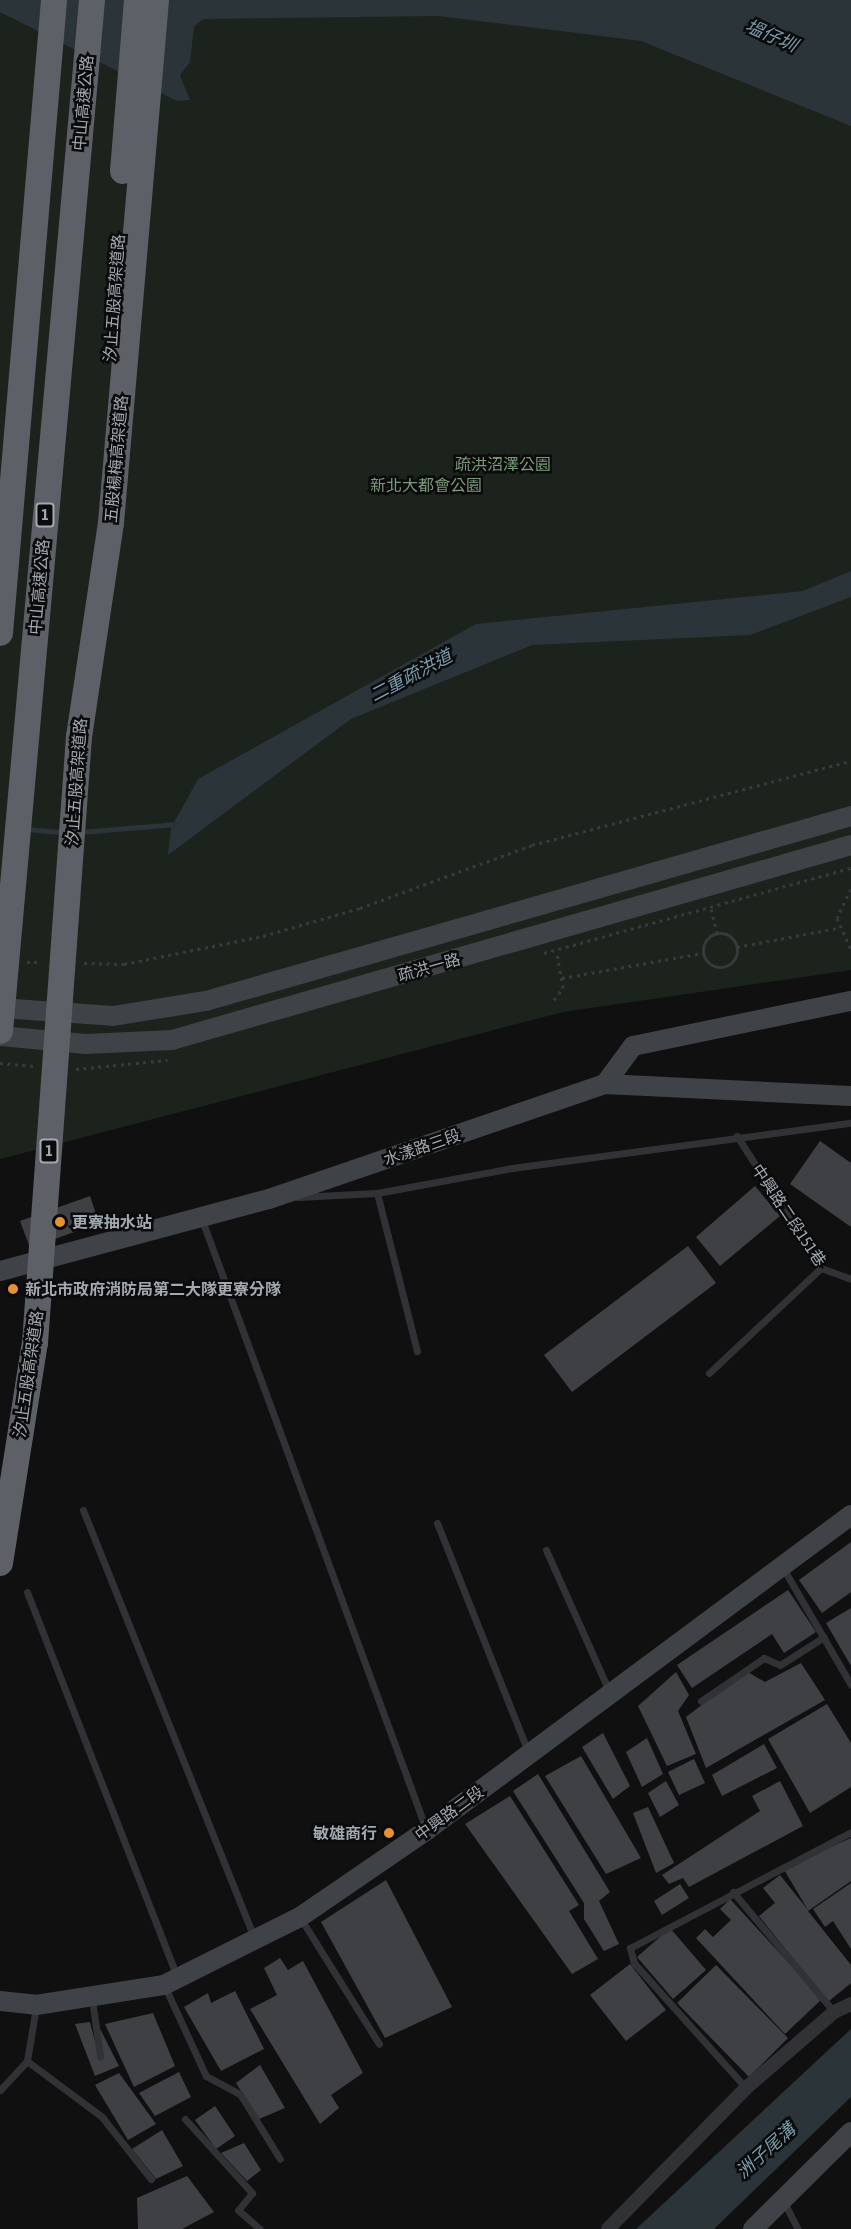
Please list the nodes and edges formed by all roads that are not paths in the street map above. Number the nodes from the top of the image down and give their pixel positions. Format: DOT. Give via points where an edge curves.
graph roads {
  1 [pos="54,0"];
  2 [pos="92,0"];
  3 [pos="137,0"];
  4 [pos="156,0"];
  5 [pos="0,633"];
  6 [pos="79,737"];
  7 [pos="851,816"];
  8 [pos="851,845"];
  9 [pos="851,1001"];
  10 [pos="0,1008"];
  11 [pos="0,1031"];
  12 [pos="0,1036"];
  13 [pos="604,1084"];
  14 [pos="851,1096"];
  15 [pos="851,1123"];
  16 [pos="737,1136"];
  17 [pos="377,1193"];
  18 [pos="269,1199"];
  19 [pos="201,1217"];
  20 [pos="821,1268"];
  21 [pos="0,1271"];
  22 [pos="851,1279"];
  23 [pos="417,1351"];
  24 [pos="709,1373"];
  25 [pos="83,1510"];
  26 [pos="851,1515"];
  27 [pos="437,1523"];
  28 [pos="546,1550"];
  29 [pos="0,1563"];
  30 [pos="782,1566"];
  31 [pos="27,1592"];
  32 [pos="824,1637"];
  33 [pos="848,1671"];
  34 [pos="851,1685"];
  35 [pos="610,1694"];
  36 [pos="701,1701"];
  37 [pos="529,1755"];
  38 [pos="427,1830"];
  39 [pos="851,1832"];
  40 [pos="732,1892"];
  41 [pos="300,1917"];
  42 [pos="255,1940"];
  43 [pos="171,1982"];
  44 [pos="91,1996"];
  45 [pos="0,2001"];
  46 [pos="851,2004"];
  47 [pos="36,2005"];
  48 [pos="834,2012"];
  49 [pos="379,2044"];
  50 [pos="100,2056"];
  51 [pos="27,2061"];
  52 [pos="746,2088"];
  53 [pos="0,2090"];
  54 [pos="185,2120"];
  55 [pos="851,2132"];
  56 [pos="280,2159"];
  57 [pos="151,2179"];
  58 [pos="783,2199"];
  59 [pos="260,2229"];
  60 [pos="608,2229"];
  61 [pos="753,2229"];
  62 [pos="798,2229"];
  1 -- 5 [label="highway, 1"];
  2 -- 11 [label="highway, 中山高速公路 / 1, bridge"];
  3 -- 6 [label="highway, 汐止五股高架道路 / 1"];
  4 -- 6 [label="highway, 五股楊梅高架道路 / 1" via="111,523"];
  6 -- 29 [label="highway, 汐止五股高架道路 / 1, bridge" via="35,1343"];
  7 -- 10 [label="street, 疏洪一路" via="206,1000 113,1017"];
  8 -- 12 [label="street, 疏洪一路" via="171,1040 86,1044"];
  9 -- 13 [label="street" via="633,1046"];
  13 -- 14 [label="street, 水漾路三段"];
  13 -- 18 [label="street, 水漾路三段"];
  15 -- 16 [label="lane"];
  16 -- 17 [label="lane" via="512,1167"];
  16 -- 20 [label="lane, 中興路二段151巷"];
  17 -- 18 [label="lane"];
  17 -- 23 [label="lane"];
  18 -- 19 [label="street, 水漾路三段"];
  19 -- 21 [label="street, 水漾路三段"];
  19 -- 38 [label="lane"];
  20 -- 22 [label="lane, 中興路二段151巷"];
  20 -- 24 [label="lane"];
  25 -- 42 [label="lane"];
  26 -- 30 [label="street, 中興路二段"];
  27 -- 37 [label="lane"];
  28 -- 35 [label="lane"];
  30 -- 32 [label="lane"];
  30 -- 35 [label="street, 中興路二段"];
  31 -- 43 [label="lane"];
  32 -- 33 [label="lane"];
  32 -- 36 [label="lane" via="780,1665 764,1658"];
  33 -- 34 [label="lane"];
  35 -- 37 [label="street, 中興路二段"];
  37 -- 38 [label="street, 中興路二段"];
  38 -- 41 [label="street, 中興路二段"];
  39 -- 40 [label="lane"];
  40 -- 48 [label="lane"];
  40 -- 52 [label="lane" via="630,1948 630,1956"];
  41 -- 42 [label="street, 中興路二段"];
  41 -- 49 [label="lane"];
  42 -- 43 [label="street, 中興路二段"];
  43 -- 44 [label="street, 中興路二段"];
  43 -- 56 [label="lane" via="206,2076 240,2094"];
  44 -- 47 [label="street, 中興路二段"];
  44 -- 50 [label="lane"];
  45 -- 47 [label="street, 中興路二段"];
  46 -- 48 [label="street"];
  47 -- 51 [label="lane"];
  48 -- 52 [label="street"];
  51 -- 53 [label="lane"];
  51 -- 57 [label="lane" via="102,2117"];
  52 -- 60 [label="street"];
  54 -- 59 [label="lane" via="252,2193 238,2210"];
  55 -- 58 [label="street"];
  58 -- 61 [label="street"];
  58 -- 62 [label="lane"];
}
